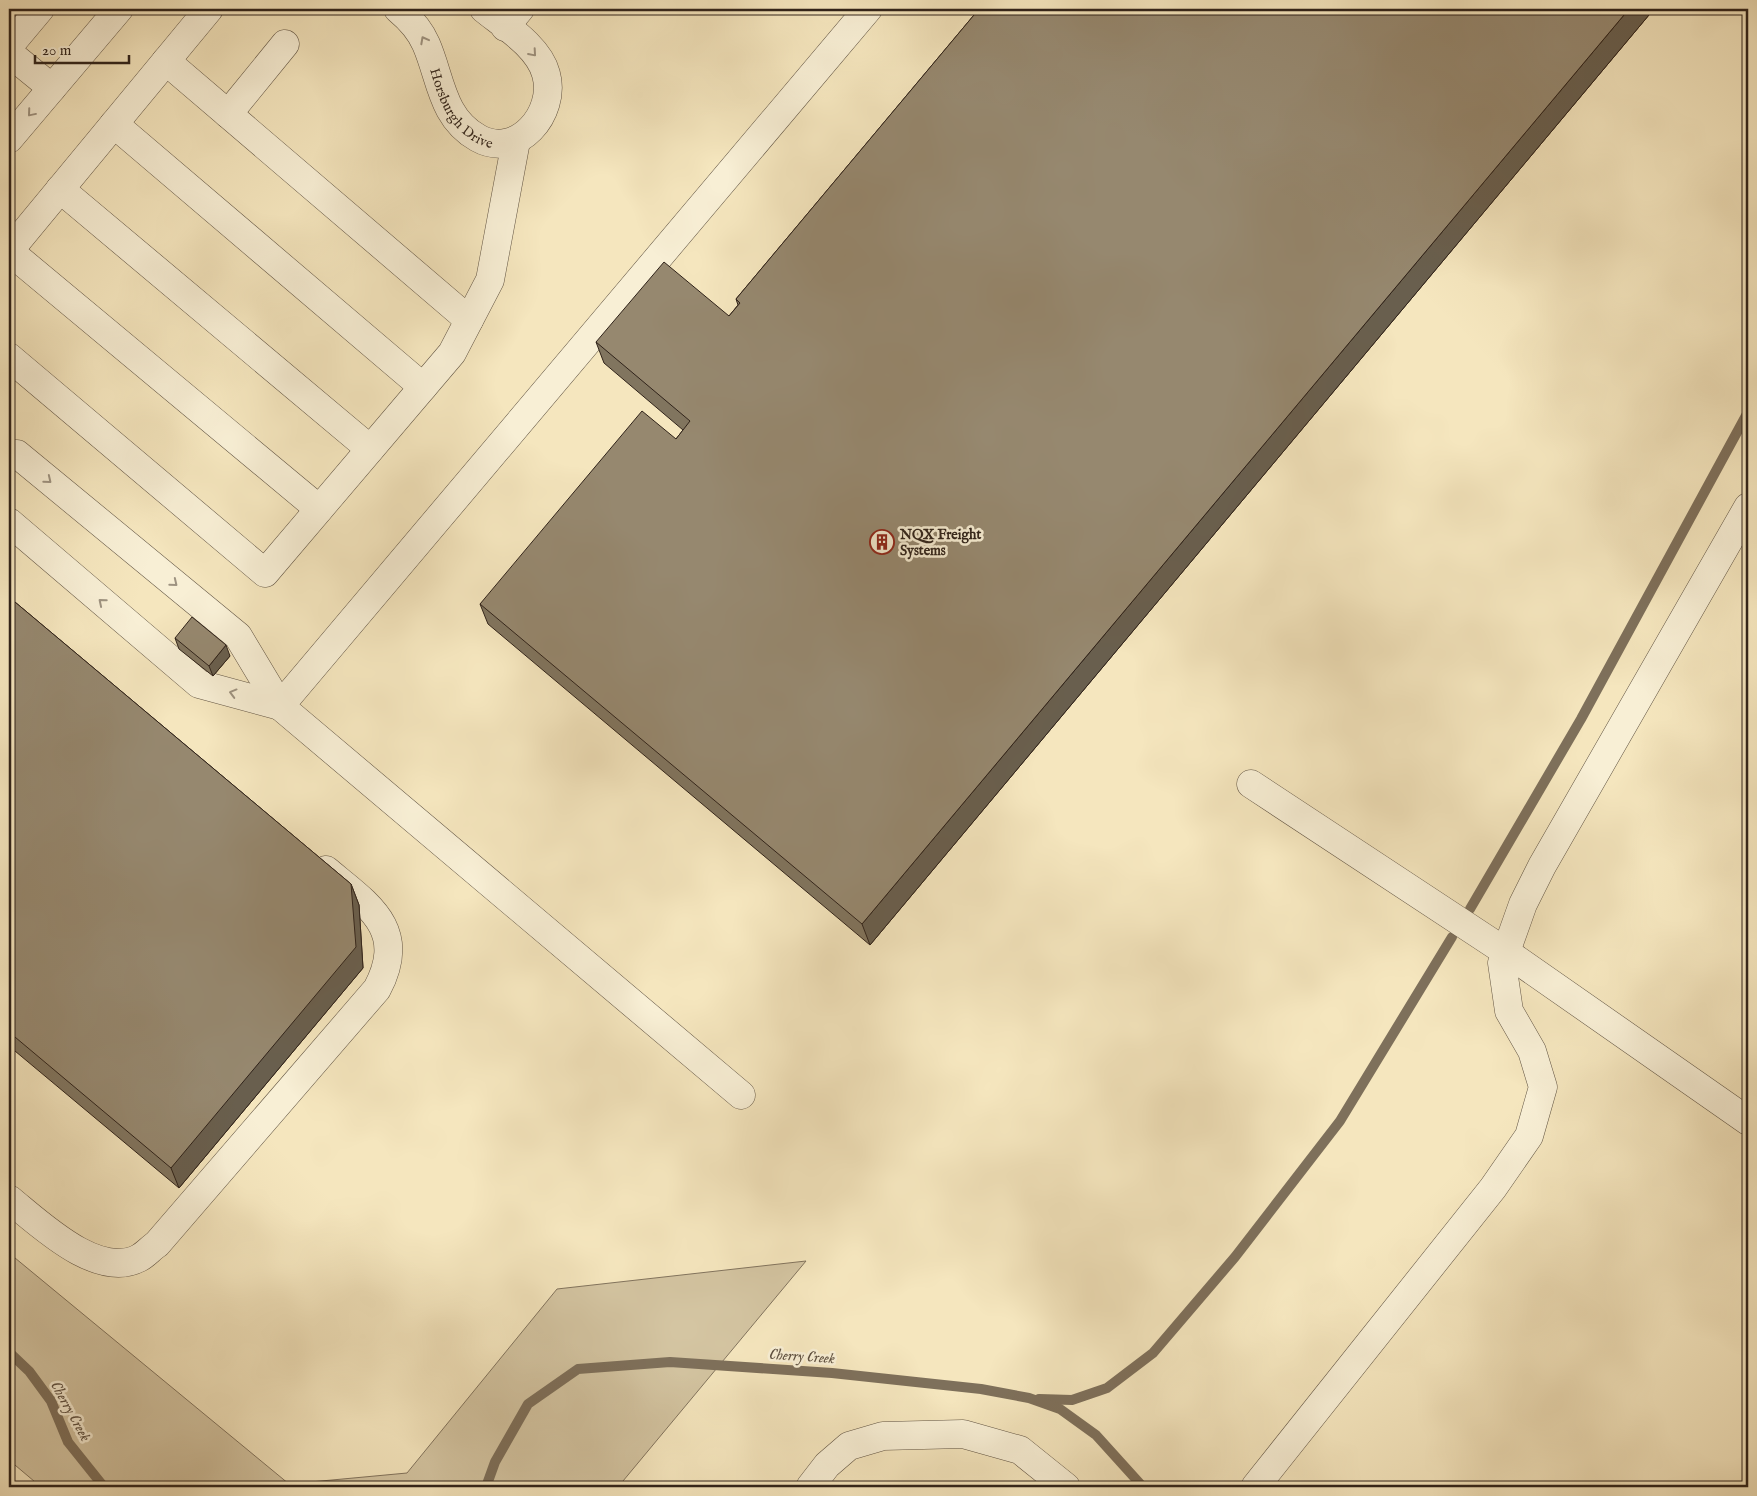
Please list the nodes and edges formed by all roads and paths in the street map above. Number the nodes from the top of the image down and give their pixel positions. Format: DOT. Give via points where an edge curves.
graph roads {
  1 [pos="40,9"];
  2 [pos="119,9"];
  3 [pos="209,9"];
  4 [pos="398,9"];
  5 [pos="484,9"];
  6 [pos="868,9"];
  7 [pos="512,18"];
  8 [pos="285,44"];
  9 [pos="9,46"];
  10 [pos="9,53"];
  11 [pos="166,61"];
  12 [pos="52,88"];
  13 [pos="228,114"];
  14 [pos="114,124"];
  15 [pos="9,139"];
  16 [pos="516,141"];
  17 [pos="60,189"];
  18 [pos="9,251"];
  19 [pos="469,320"];
  20 [pos="9,357"];
  21 [pos="423,387"];
  22 [pos="370,449"];
  23 [pos="9,454"];
  24 [pos="1748,507"];
  25 [pos="318,509"];
  26 [pos="9,522"];
  27 [pos="280,706"];
  28 [pos="1251,784"];
  29 [pos="305,852"];
  30 [pos="1506,952"];
  31 [pos="741,1095"];
  32 [pos="1748,1121"];
  33 [pos="9,1199"];
  34 [pos="810,1487"];
  35 [pos="1066,1487"];
  36 [pos="1255,1487"];
  1 -- 9 [label="street"];
  2 -- 12 [label="street"];
  3 -- 11 [label="street"];
  16 -- 4 [label="street, Horsburgh Drive, one-way" via="492,143 479,138 457,120 443,98 425,42 414,24"];
  5 -- 7 [label="street, Horsburgh Drive"];
  6 -- 27 [label="street"];
  7 -- 16 [label="street, Horsburgh Drive, one-way" via="540,61 548,92 529,131"];
  8 -- 13 [label="street"];
  10 -- 12 [label="street"];
  11 -- 13 [label="street"];
  11 -- 14 [label="street"];
  12 -- 15 [label="street, one-way"];
  13 -- 19 [label="street"];
  14 -- 17 [label="street"];
  14 -- 21 [label="street"];
  16 -- 19 [label="street" via="490,280"];
  17 -- 18 [label="street"];
  17 -- 22 [label="street"];
  18 -- 25 [label="street"];
  19 -- 21 [label="street" via="452,353"];
  20 -- 25 [label="street" via="265,573"];
  21 -- 22 [label="street"];
  22 -- 25 [label="street"];
  23 -- 27 [label="street, one-way" via="17,454 238,636"];
  24 -- 30 [label="street" via="1542,866 1523,904"];
  27 -- 26 [label="street, one-way" via="200,684"];
  27 -- 31 [label="street"];
  28 -- 30 [label="street"];
  29 -- 33 [label="street" via="373,910 387,934 386,971 371,996 157,1244 138,1259 117,1263 69,1247"];
  30 -- 32 [label="street"];
  30 -- 36 [label="street" via="1502,963 1508,1011 1532,1051 1543,1087 1529,1136 1493,1188"];
  34 -- 35 [label="street" via="848,1446 883,1436 963,1434 1020,1450"];
}
